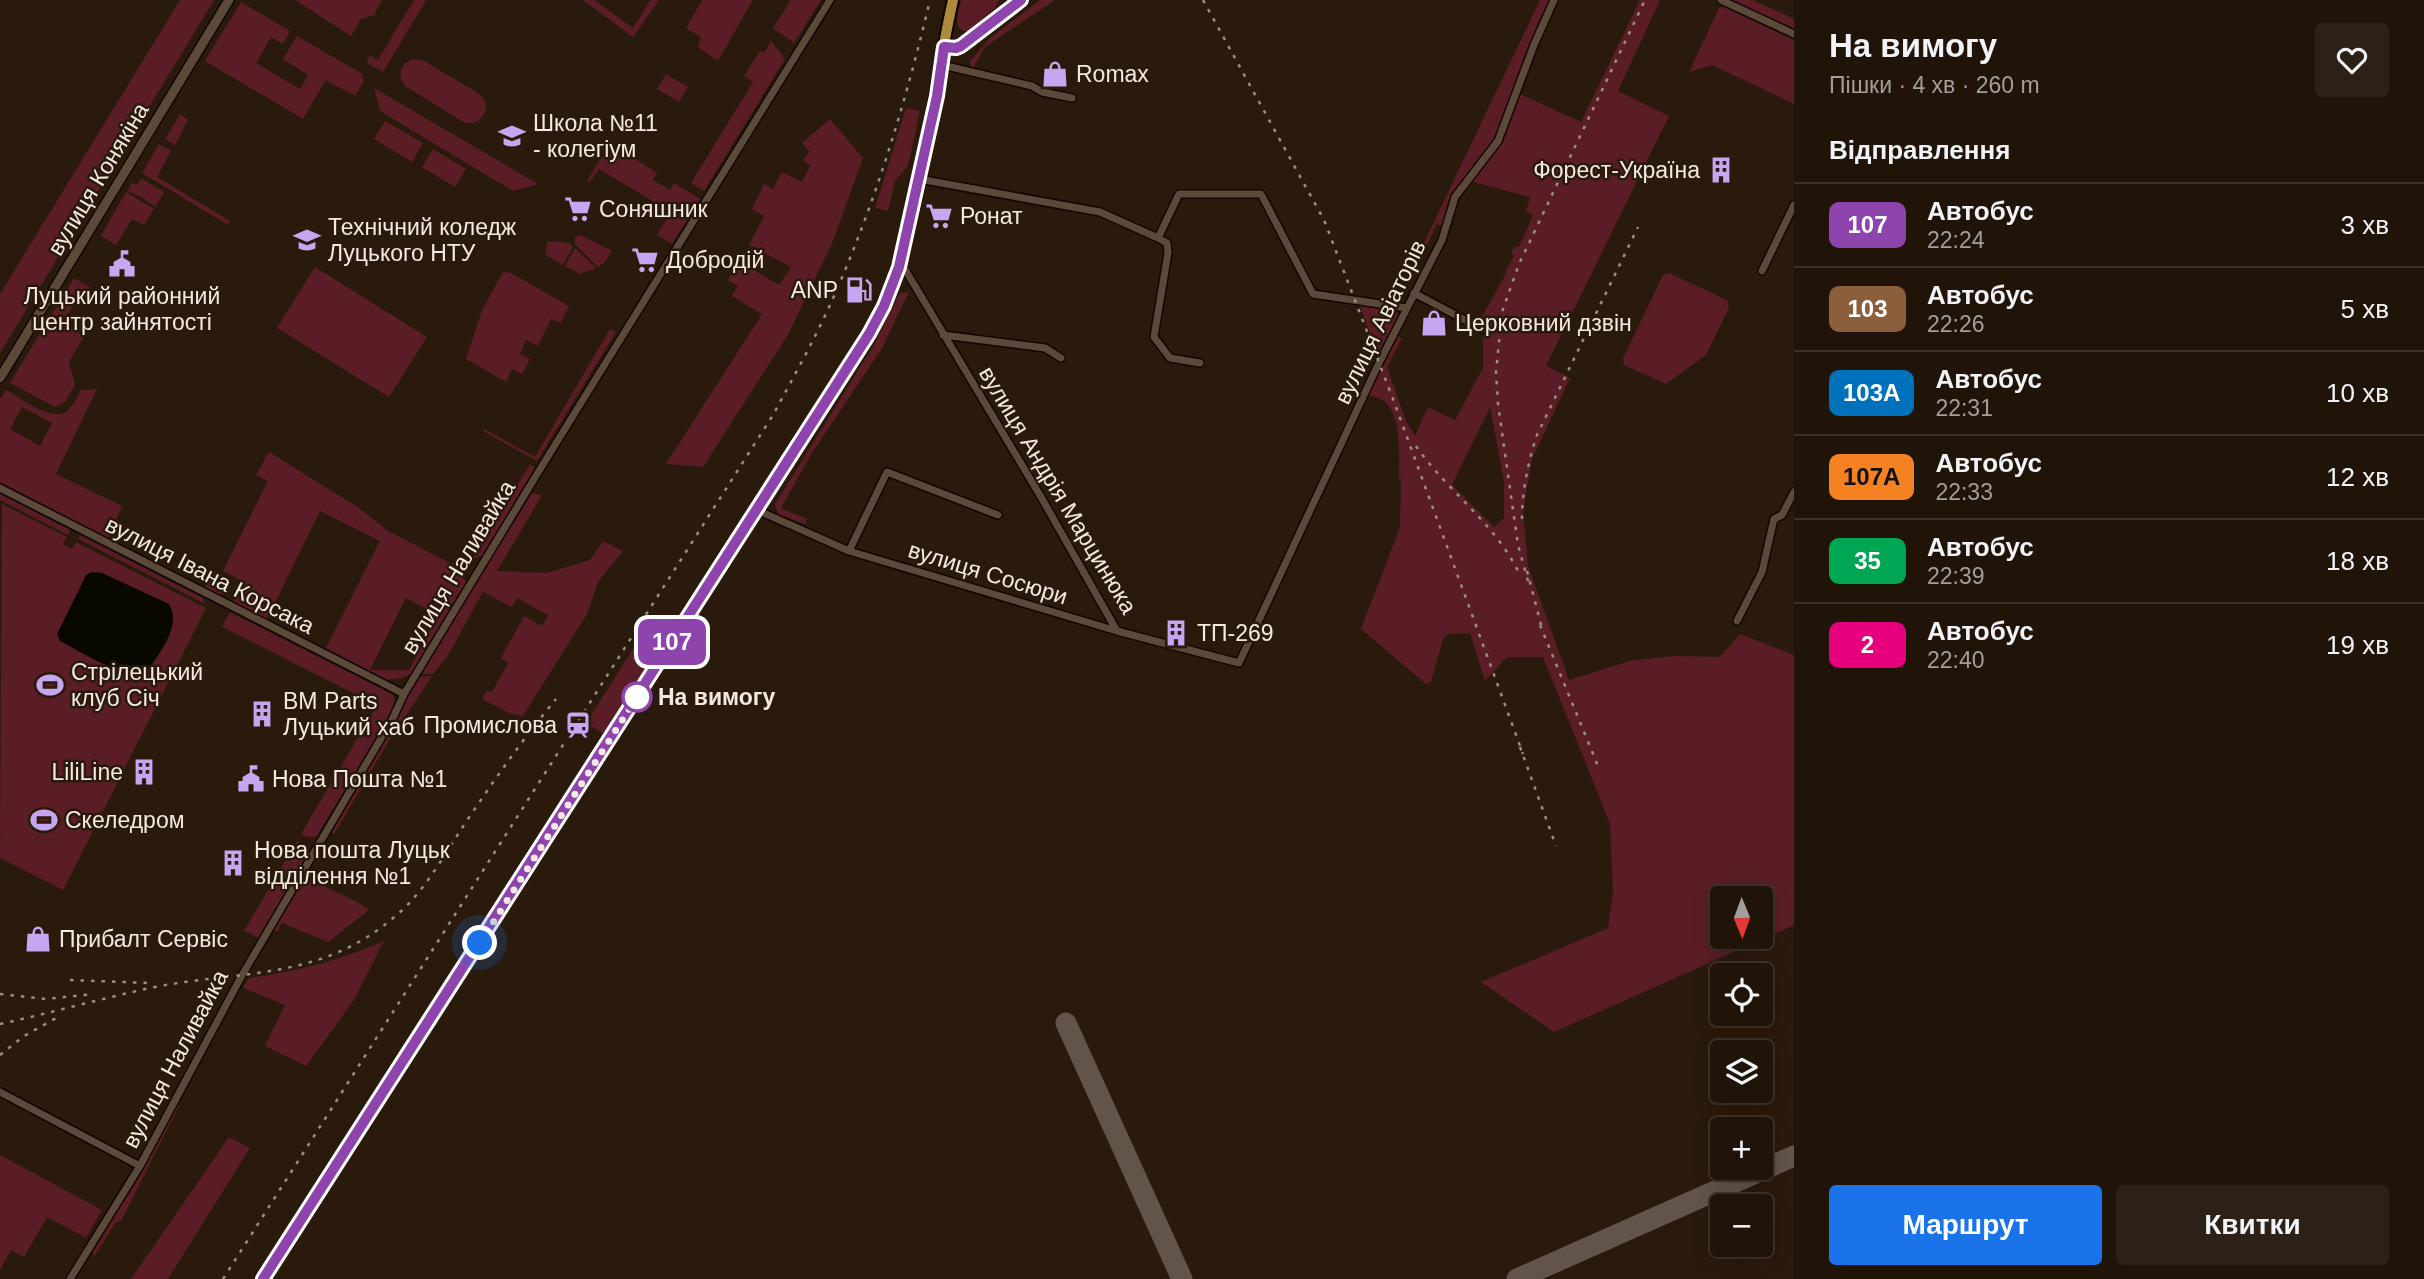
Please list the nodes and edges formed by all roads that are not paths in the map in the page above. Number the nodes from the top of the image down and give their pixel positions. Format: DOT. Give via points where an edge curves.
graph roads {
  1 [pos="229,0"];
  2 [pos="830,0"];
  3 [pos="953,0"];
  4 [pos="1021,0"];
  5 [pos="1555,0"];
  6 [pos="1721,0"];
  7 [pos="1794,34"];
  8 [pos="944,47"];
  9 [pos="942,65"];
  10 [pos="1072,98"];
  11 [pos="919,179"];
  12 [pos="1794,205"];
  13 [pos="1158,237"];
  14 [pos="899,267"];
  15 [pos="1762,271"];
  16 [pos="1414,293"];
  17 [pos="1407,308"];
  18 [pos="1482,329"];
  19 [pos="943,335"];
  20 [pos="1061,358"];
  21 [pos="1200,363"];
  22 [pos="0,377"];
  23 [pos="0,488"];
  24 [pos="1794,492"];
  25 [pos="757,510"];
  26 [pos="998,514"];
  27 [pos="849,551"];
  28 [pos="1737,621"];
  29 [pos="1117,631"];
  30 [pos="1239,663"];
  31 [pos="404,695"];
  32 [pos="0,1092"];
  33 [pos="139,1166"];
  34 [pos="70,1279"];
  35 [pos="263,1279"];
  1 -- 22 [label="street, вулиця Конякіна"];
  2 -- 31 [label="street, вулиця Наливайка"];
  3 -- 8 [label="main road"];
  4 -- 8 [label="main road" via="961,46"];
  5 -- 16 [label="street, вулиця Авіаторів" via="1498,141 1455,197 1442,240"];
  6 -- 7 [label="street"];
  8 -- 9 [label="main road"];
  9 -- 10 [label="street"];
  9 -- 11 [label="main road"];
  11 -- 13 [label="street" via="1100,212"];
  11 -- 14 [label="main road"];
  12 -- 15 [label="street"];
  13 -- 17 [label="street" via="1179,194 1261,194 1313,294"];
  13 -- 21 [label="street" via="1167,243 1168,253 1154,337 1170,358"];
  14 -- 19 [label="street, вулиця Андрія Марцинюка" via="906,271"];
  14 -- 25 [label="main road" via="869,334"];
  16 -- 17 [label="street, вулиця Авіаторів"];
  16 -- 18 [label="street"];
  17 -- 30 [label="street, вулиця Авіаторів"];
  19 -- 20 [label="street, вулиця Андрія Марцинюка" via="1045,348"];
  19 -- 29 [label="street, вулиця Андрія Марцинюка"];
  23 -- 31 [label="street, вулиця Івана Корсака"];
  24 -- 28 [label="street" via="1782,515 1774,519 1762,572"];
  25 -- 27 [label="street, вулиця Сосюри"];
  25 -- 35 [label="main road"];
  26 -- 27 [label="street" via="887,472"];
  27 -- 29 [label="street, вулиця Сосюри"];
  29 -- 30 [label="street, вулиця Андрія Марцинюка"];
  31 -- 33 [label="street, вулиця Наливайка" via="241,977"];
  32 -- 33 [label="street, вулиця Наливайка"];
  33 -- 34 [label="street, вулиця Наливайка"];
}
